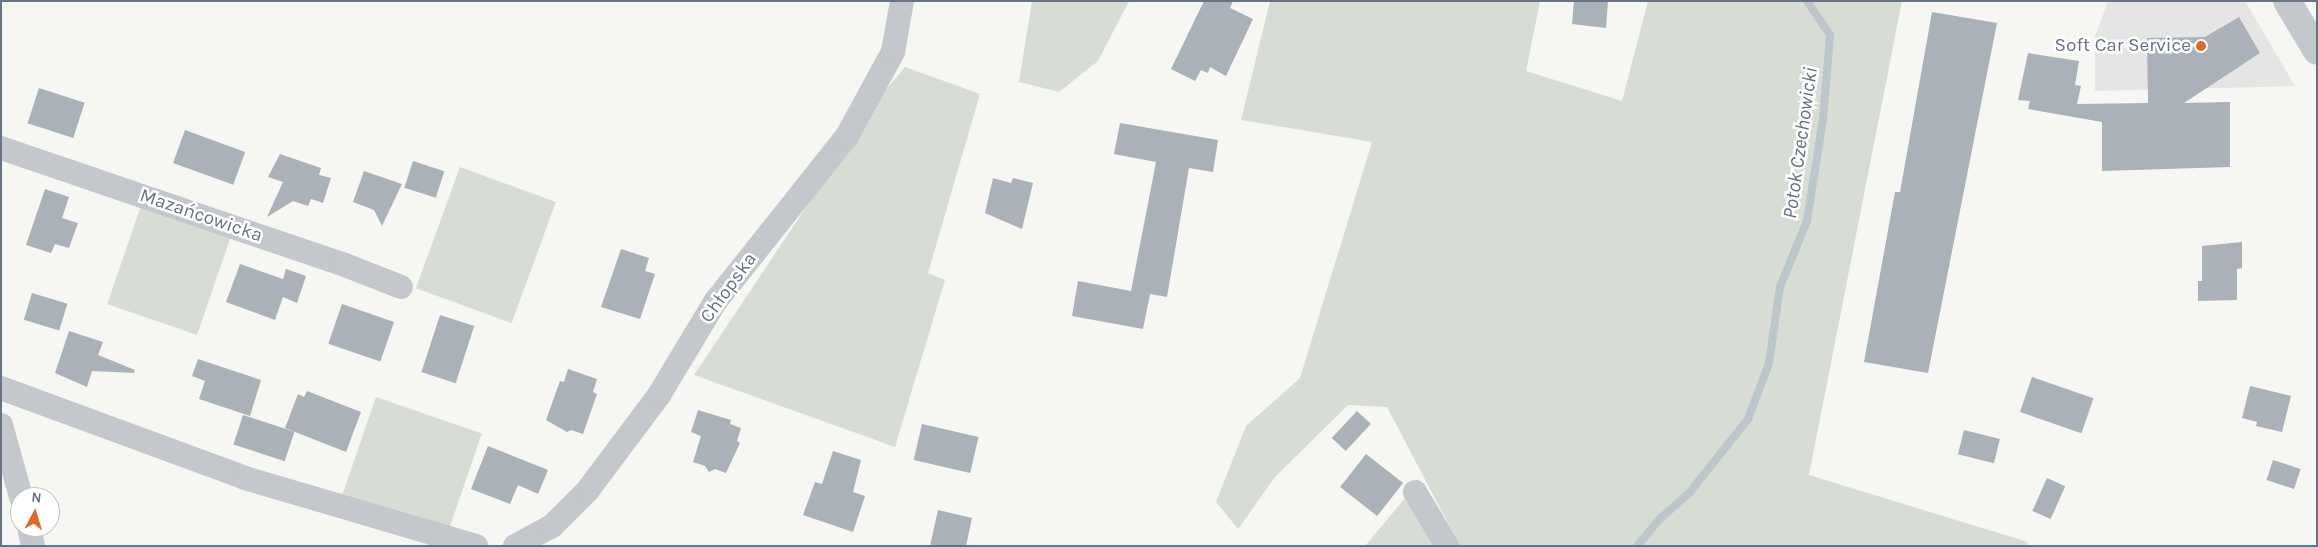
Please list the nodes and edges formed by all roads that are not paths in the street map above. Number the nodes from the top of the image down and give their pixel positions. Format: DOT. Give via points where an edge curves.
graph roads {
  1 [pos="902,1"];
  2 [pos="2287,1"];
  3 [pos="2317,50"];
  4 [pos="1,148"];
  5 [pos="401,287"];
  6 [pos="1,388"];
  7 [pos="1,425"];
  8 [pos="18,487"];
  9 [pos="1414,492"];
  10 [pos="476,546"];
  11 [pos="515,546"];
  12 [pos="1447,546"];
  1 -- 11 [label="street, Chłopska" via="893,52 847,136 715,302 658,395 588,490 552,526"];
  2 -- 3 [label="street"];
  4 -- 5 [label="street, Mazańcowicka"];
  6 -- 10 [label="street" via="244,478"];
  7 -- 8 [label="street"];
  9 -- 12 [label="street"];
}
